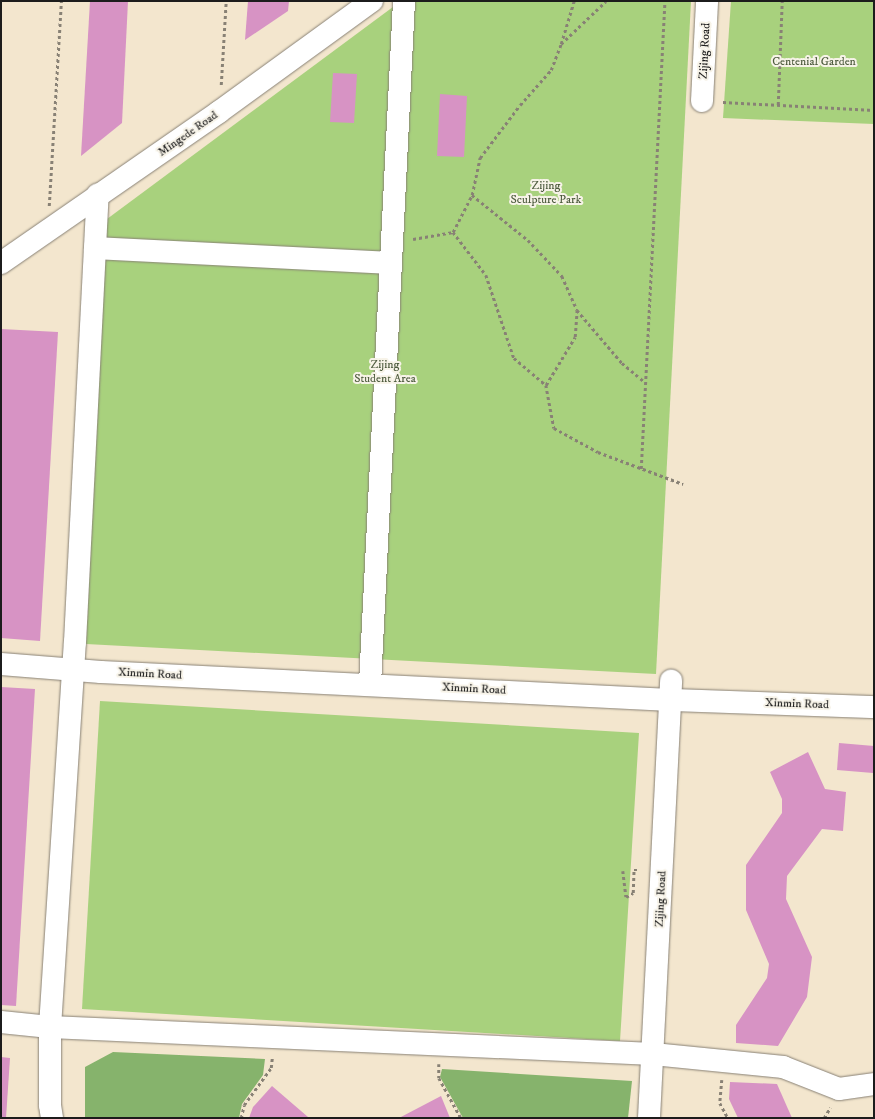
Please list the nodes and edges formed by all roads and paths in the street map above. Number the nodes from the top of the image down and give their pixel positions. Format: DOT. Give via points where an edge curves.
graph roads {
  1 [pos="61,1"];
  2 [pos="226,1"];
  3 [pos="372,1"];
  4 [pos="404,1"];
  5 [pos="574,1"];
  6 [pos="606,1"];
  7 [pos="665,1"];
  8 [pos="707,1"];
  9 [pos="782,1"];
  10 [pos="561,44"];
  11 [pos="702,101"];
  12 [pos="778,105"];
  13 [pos="874,110"];
  14 [pos="220,112"];
  15 [pos="98,195"];
  16 [pos="472,195"];
  17 [pos="47,230"];
  18 [pos="453,232"];
  19 [pos="95,248"];
  20 [pos="392,253"];
  21 [pos="1,263"];
  22 [pos="577,310"];
  23 [pos="645,382"];
  24 [pos="546,385"];
  25 [pos="641,469"];
  26 [pos="683,484"];
  27 [pos="1,664"];
  28 [pos="74,670"];
  29 [pos="370,684"];
  30 [pos="671,690"];
  31 [pos="874,706"];
  32 [pos="640,870"];
  33 [pos="623,871"];
  34 [pos="1,1022"];
  35 [pos="50,1027"];
  36 [pos="273,1035"];
  37 [pos="439,1044"];
  38 [pos="653,1054"];
  39 [pos="723,1061"];
  40 [pos="874,1084"];
  41 [pos="52,1118"];
  42 [pos="241,1118"];
  43 [pos="461,1118"];
  44 [pos="649,1118"];
  45 [pos="728,1118"];
  1 -- 17 [label="path"];
  2 -- 14 [label="path"];
  3 -- 14 [label="street, Mingede Road"];
  4 -- 20 [label="street"];
  5 -- 10 [label="path"];
  6 -- 10 [label="path"];
  7 -- 23 [label="path"];
  8 -- 11 [label="street, Zijing Road"];
  9 -- 12 [label="path"];
  10 -- 16 [label="path" via="551,70 520,105 480,158"];
  11 -- 12 [label="path"];
  12 -- 13 [label="path"];
  14 -- 15 [label="street, Mingede Road"];
  15 -- 17 [label="street, Mingede Road"];
  15 -- 19 [label="street"];
  16 -- 18 [label="path"];
  16 -- 22 [label="path" via="528,240 562,276"];
  17 -- 21 [label="street, Mingede Road"];
  18 -- 20 [label="path"];
  18 -- 24 [label="path" via="486,275 514,358"];
  19 -- 20 [label="street"];
  19 -- 28 [label="street"];
  20 -- 29 [label="street"];
  22 -- 23 [label="path" via="622,363"];
  22 -- 24 [label="path" via="575,337"];
  23 -- 25 [label="path"];
  24 -- 25 [label="path" via="554,428 598,452"];
  25 -- 26 [label="path"];
  27 -- 28 [label="street, Xinmin Road"];
  28 -- 29 [label="street, Xinmin Road"];
  28 -- 35 [label="street"];
  29 -- 30 [label="street, Xinmin Road"];
  30 -- 31 [label="street, Xinmin Road"];
  30 -- 38 [label="street, Zijing Road"];
  32 -- 33 [label="path" via="634,870 633,893 626,897"];
  34 -- 35 [label="street"];
  35 -- 36 [label="street"];
  35 -- 41 [label="street"];
  36 -- 37 [label="street"];
  36 -- 42 [label="path" via="271,1068 244,1105"];
  37 -- 38 [label="street"];
  37 -- 43 [label="path" via="439,1078"];
  38 -- 39 [label="street"];
  38 -- 44 [label="street, Zijing Road"];
  39 -- 40 [label="street" via="783,1067 839,1089"];
  39 -- 45 [label="path" via="720,1103"];
}
